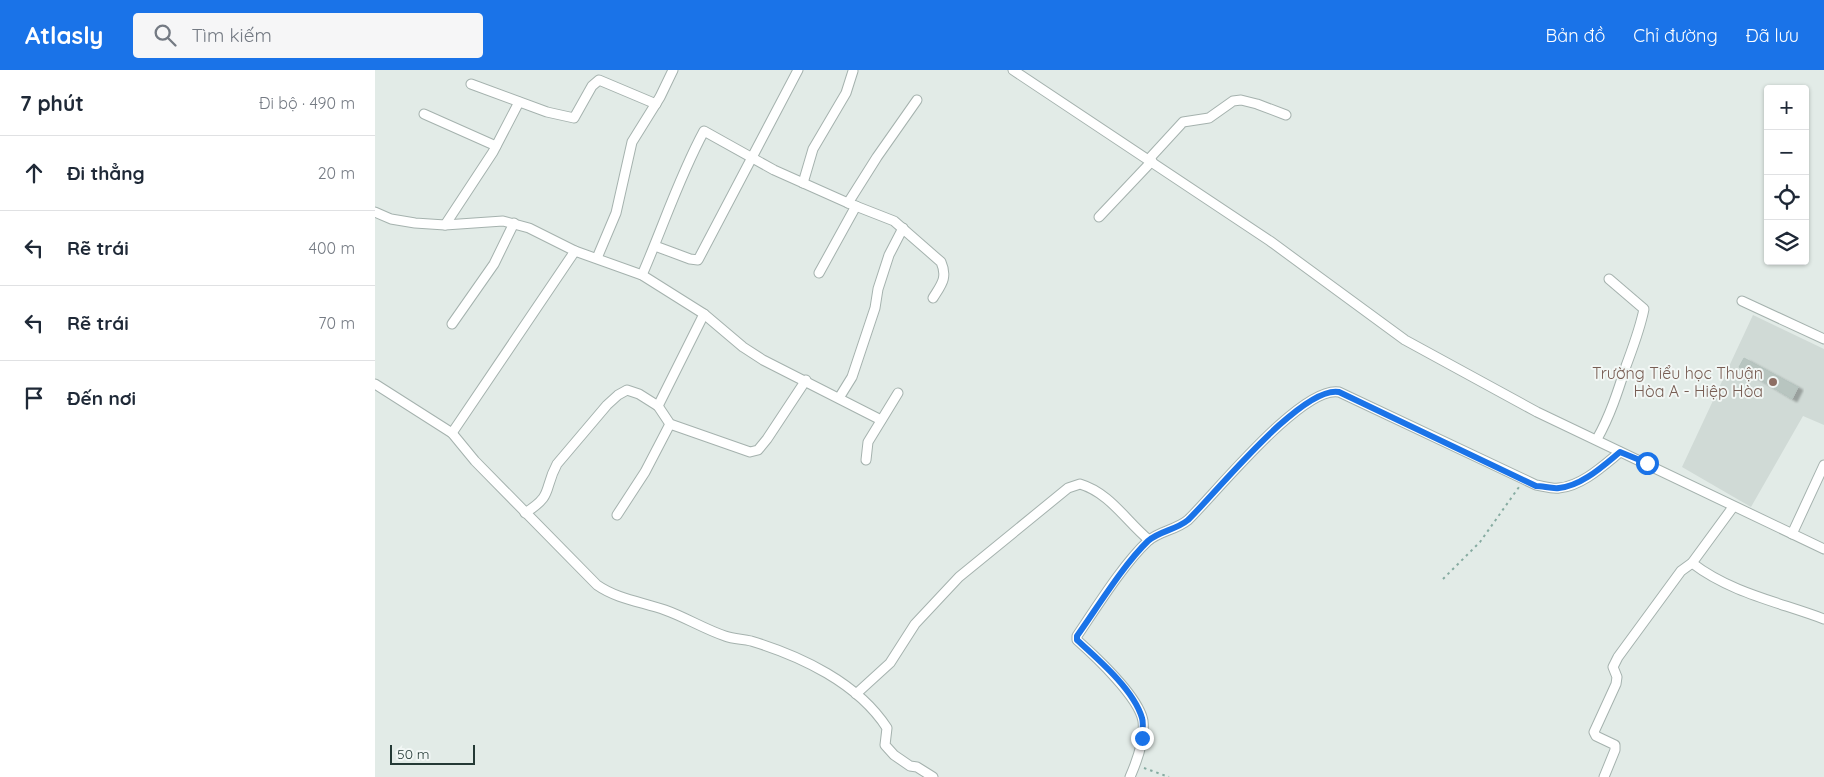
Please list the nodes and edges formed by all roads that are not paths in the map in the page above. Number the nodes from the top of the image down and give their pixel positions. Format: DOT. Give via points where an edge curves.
graph roads {
  1 [pos="673,70"];
  2 [pos="798,70"];
  3 [pos="1013,70"];
  4 [pos="853,72"];
  5 [pos="471,84"];
  6 [pos="917,100"];
  7 [pos="519,102"];
  8 [pos="656,104"];
  9 [pos="424,114"];
  10 [pos="1287,115"];
  11 [pos="496,146"];
  12 [pos="750,157"];
  13 [pos="1151,160"];
  14 [pos="803,184"];
  15 [pos="852,205"];
  16 [pos="375,212"];
  17 [pos="1099,217"];
  18 [pos="514,223"];
  19 [pos="445,225"];
  20 [pos="903,228"];
  21 [pos="655,246"];
  22 [pos="575,251"];
  23 [pos="597,258"];
  24 [pos="819,273"];
  25 [pos="642,275"];
  26 [pos="1609,279"];
  27 [pos="933,298"];
  28 [pos="1742,301"];
  29 [pos="704,314"];
  30 [pos="452,324"];
  31 [pos="1824,339"];
  32 [pos="805,380"];
  33 [pos="375,384"];
  34 [pos="898,393"];
  35 [pos="839,398"];
  36 [pos="658,406"];
  37 [pos="881,420"];
  38 [pos="670,424"];
  39 [pos="452,433"];
  40 [pos="1597,439"];
  41 [pos="1620,452"];
  42 [pos="866,460"];
  43 [pos="1824,465"];
  44 [pos="1733,507"];
  45 [pos="525,513"];
  46 [pos="617,515"];
  47 [pos="1792,534"];
  48 [pos="1149,540"];
  49 [pos="1824,549"];
  50 [pos="1692,564"];
  51 [pos="1824,619"];
  52 [pos="856,694"];
  53 [pos="933,777"];
  54 [pos="1130,777"];
  55 [pos="1604,777"];
  1 -- 8 [label="street"];
  2 -- 12 [label="street"];
  3 -- 13 [label="street"];
  4 -- 14 [label="street" via="846,93 813,149"];
  5 -- 7 [label="street"];
  6 -- 15 [label="street" via="888,141"];
  7 -- 8 [label="street" via="574,118 592,86 599,80"];
  7 -- 11 [label="street"];
  8 -- 23 [label="street" via="632,142 616,213"];
  9 -- 11 [label="street"];
  10 -- 13 [label="street" via="1257,104 1233,101 1209,118 1183,122"];
  11 -- 19 [label="street"];
  12 -- 14 [label="street"];
  12 -- 21 [label="street" via="697,260"];
  12 -- 21 [label="street" via="704,131"];
  13 -- 17 [label="street"];
  13 -- 40 [label="street" via="1270,241 1405,340 1537,412"];
  14 -- 15 [label="street"];
  15 -- 20 [label="street"];
  15 -- 24 [label="street"];
  16 -- 19 [label="street" via="391,219"];
  18 -- 19 [label="street" via="485,220"];
  18 -- 22 [label="street"];
  18 -- 30 [label="street" via="494,264"];
  20 -- 27 [label="street" via="941,262 945,271 945,279"];
  20 -- 35 [label="street" via="877,289 875,308 853,377"];
  21 -- 25 [label="street"];
  22 -- 23 [label="street"];
  22 -- 39 [label="street"];
  23 -- 25 [label="street"];
  25 -- 29 [label="street"];
  26 -- 40 [label="street" via="1644,310 1615,401"];
  28 -- 31 [label="street"];
  29 -- 32 [label="street" via="750,351"];
  29 -- 36 [label="street"];
  32 -- 35 [label="street"];
  32 -- 38 [label="street" via="758,450 750,452"];
  33 -- 39 [label="street"];
  34 -- 37 [label="street"];
  35 -- 37 [label="street"];
  36 -- 38 [label="street"];
  36 -- 45 [label="street" via="627,390 618,395 557,464 541,504"];
  37 -- 42 [label="street" via="868,442"];
  38 -- 46 [label="street" via="645,472"];
  39 -- 45 [label="street"];
  40 -- 41 [label="street"];
  41 -- 44 [label="street"];
  41 -- 48 [label="street" via="1599,469 1559,488 1536,486 1333,391 1314,398 1283,422 1177,529"];
  43 -- 47 [label="street"];
  44 -- 47 [label="street"];
  44 -- 50 [label="street"];
  45 -- 52 [label="street" via="608,593 666,610 725,636 750,641 795,658 823,671"];
  47 -- 49 [label="street"];
  48 -- 52 [label="street" via="1107,497 1080,484 1068,488 959,577 915,624 890,663"];
  48 -- 54 [label="street" via="1077,636 1077,640 1121,684 1143,720 1142,738"];
  50 -- 51 [label="street" via="1745,593"];
  50 -- 55 [label="street" via="1681,571 1624,647 1613,667 1616,684 1595,732 1615,745"];
  52 -- 53 [label="street" via="887,728 885,745 894,755"];
}
